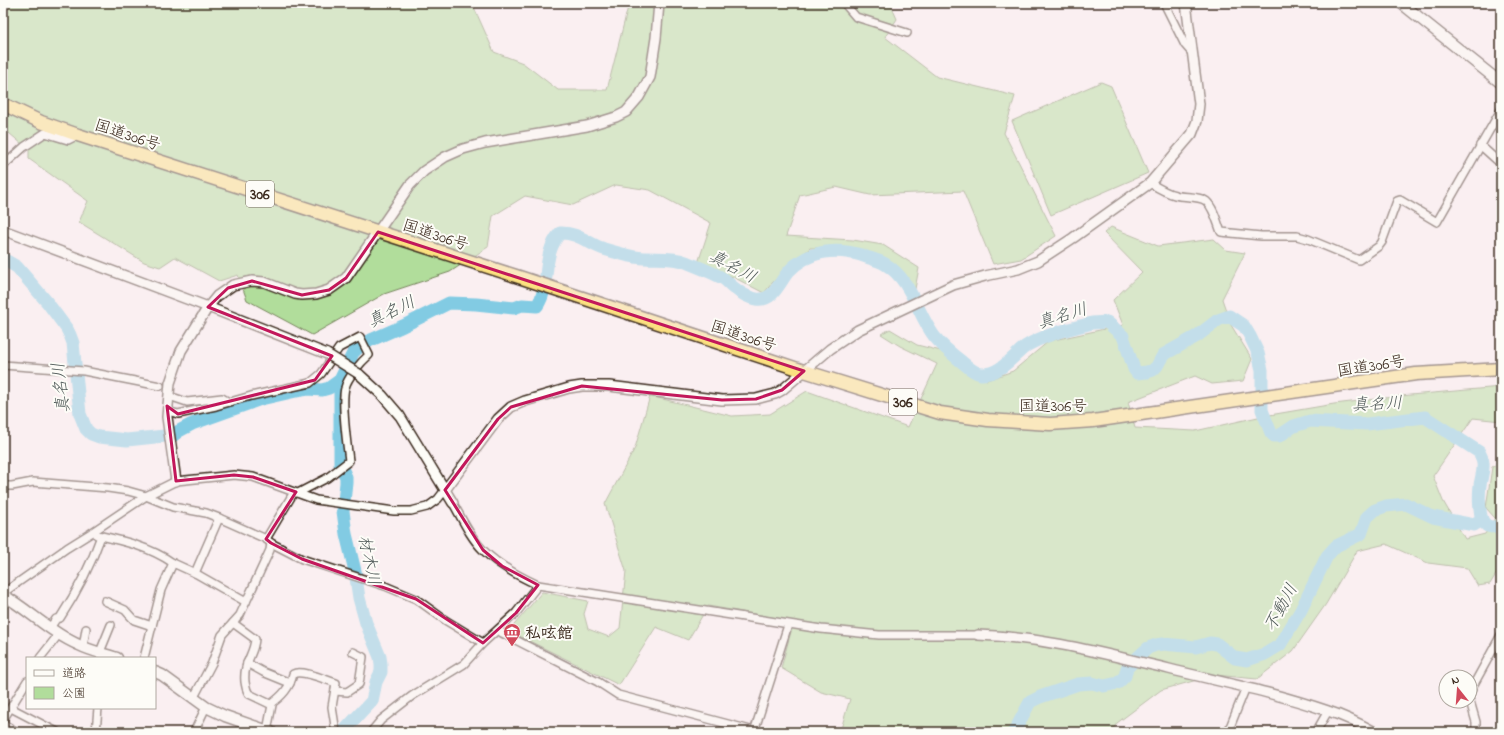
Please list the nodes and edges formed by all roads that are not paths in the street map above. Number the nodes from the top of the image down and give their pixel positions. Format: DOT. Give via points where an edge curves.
graph roads {
  1 [pos="659,3"];
  2 [pos="844,3"];
  3 [pos="1164,3"];
  4 [pos="1186,3"];
  5 [pos="1401,3"];
  6 [pos="907,33"];
  7 [pos="1192,53"];
  8 [pos="1501,82"];
  9 [pos="3,104"];
  10 [pos="1501,110"];
  11 [pos="78,135"];
  12 [pos="1480,145"];
  13 [pos="1501,164"];
  14 [pos="3,166"];
  15 [pos="1150,183"];
  16 [pos="3,230"];
  17 [pos="378,232"];
  18 [pos="208,307"];
  19 [pos="3,365"];
  20 [pos="1501,369"];
  21 [pos="804,371"];
  22 [pos="160,386"];
  23 [pos="175,398"];
  24 [pos="229,402"];
  25 [pos="167,406"];
  26 [pos="176,481"];
  27 [pos="3,486"];
  28 [pos="445,490"];
  29 [pos="296,493"];
  30 [pos="146,496"];
  31 [pos="453,503"];
  32 [pos="219,518"];
  33 [pos="93,532"];
  34 [pos="100,536"];
  35 [pos="269,541"];
  36 [pos="173,563"];
  37 [pos="195,573"];
  38 [pos="538,585"];
  39 [pos="3,594"];
  40 [pos="105,602"];
  41 [pos="246,602"];
  42 [pos="233,623"];
  43 [pos="111,625"];
  44 [pos="788,625"];
  45 [pos="152,626"];
  46 [pos="86,629"];
  47 [pos="498,630"];
  48 [pos="54,631"];
  49 [pos="978,635"];
  50 [pos="1501,635"];
  51 [pos="483,643"];
  52 [pos="83,647"];
  53 [pos="100,652"];
  54 [pos="353,652"];
  55 [pos="41,657"];
  56 [pos="115,657"];
  57 [pos="144,657"];
  58 [pos="247,663"];
  59 [pos="156,672"];
  60 [pos="1478,677"];
  61 [pos="26,682"];
  62 [pos="290,683"];
  63 [pos="1246,687"];
  64 [pos="334,691"];
  65 [pos="194,697"];
  66 [pos="270,704"];
  67 [pos="206,706"];
  68 [pos="8,708"];
  69 [pos="98,709"];
  70 [pos="1472,709"];
  71 [pos="1328,711"];
  72 [pos="3,720"];
  73 [pos="269,731"];
  74 [pos="57,732"];
  75 [pos="96,732"];
  76 [pos="194,732"];
  77 [pos="336,732"];
  78 [pos="371,732"];
  79 [pos="755,732"];
  80 [pos="1228,732"];
  81 [pos="1316,732"];
  82 [pos="1375,732"];
  83 [pos="1476,732"];
  1 -- 17 [label="street" via="650,77 639,97 626,112 587,126 485,143 445,157 424,171 410,185"];
  2 -- 6 [label="street" via="856,17"];
  3 -- 7 [label="street" via="1185,45"];
  4 -- 7 [label="street"];
  5 -- 8 [label="main road"];
  7 -- 15 [label="street" via="1199,104 1197,121 1192,134"];
  9 -- 11 [label="highway, 国道306号 / 306" via="41,122"];
  10 -- 12 [label="street"];
  11 -- 14 [label="street" via="68,140 45,133"];
  11 -- 17 [label="highway, 国道306号 / 306"];
  12 -- 13 [label="street"];
  12 -- 15 [label="street" via="1437,222 1400,200 1397,201 1382,242 1359,260 1297,236 1221,232 1205,201 1200,198 1176,196"];
  15 -- 21 [label="street" via="1038,261 1018,269 953,285 907,306 858,330"];
  16 -- 18 [label="street"];
  17 -- 18 [label="street" via="346,278 329,290 302,295 264,282 252,281 228,288"];
  17 -- 21 [label="highway, 国道306号 / 306"];
  18 -- 25 [label="street" via="176,361"];
  18 -- 28 [label="street, bridge" via="327,354 359,374 400,416"];
  19 -- 22 [label="street" via="84,371"];
  20 -- 21 [label="highway, 国道306号 / 306" via="1416,374 1093,422 1050,424 988,420 940,413"];
  21 -- 28 [label="street" via="782,390 756,399 722,400 609,386 582,386 525,401 511,407 498,419"];
  23 -- 24 [label="street" via="187,402 222,398"];
  24 -- 25 [label="street" via="178,414 171,412"];
  24 -- 29 [label="street" via="310,383 339,348 360,337 369,355 362,360 345,388 349,461 327,478"];
  25 -- 26 [label="street"];
  26 -- 29 [label="street" via="234,475 253,477"];
  26 -- 30 [label="street"];
  27 -- 30 [label="street" via="49,482 108,488"];
  28 -- 29 [label="street" via="427,507 411,511 316,500"];
  28 -- 31 [label="street"];
  29 -- 35 [label="street"];
  30 -- 32 [label="street"];
  30 -- 33 [label="street"];
  31 -- 38 [label="street" via="483,550 502,566"];
  32 -- 35 [label="street"];
  32 -- 37 [label="street"];
  33 -- 34 [label="street"];
  33 -- 39 [label="street"];
  34 -- 36 [label="street" via="145,547"];
  34 -- 48 [label="street" via="94,558 60,618 56,619"];
  35 -- 41 [label="street" via="270,550"];
  35 -- 51 [label="street" via="302,559 416,599"];
  36 -- 37 [label="street"];
  36 -- 45 [label="street" via="162,586"];
  37 -- 41 [label="street"];
  38 -- 44 [label="street"];
  38 -- 47 [label="street" via="516,613"];
  39 -- 48 [label="main road"];
  40 -- 45 [label="street" via="125,610 134,620"];
  41 -- 42 [label="street"];
  42 -- 58 [label="street" via="255,639"];
  42 -- 65 [label="street" via="222,635 212,663"];
  43 -- 53 [label="street"];
  44 -- 49 [label="street" via="879,635"];
  44 -- 79 [label="street"];
  45 -- 57 [label="street"];
  46 -- 52 [label="street"];
  47 -- 51 [label="street"];
  47 -- 79 [label="street" via="618,695"];
  48 -- 52 [label="main road"];
  48 -- 55 [label="street"];
  49 -- 63 [label="street" via="1038,640 1080,647"];
  50 -- 60 [label="street"];
  51 -- 78 [label="street" via="464,664 412,696 381,720"];
  52 -- 53 [label="main road"];
  53 -- 56 [label="main road"];
  54 -- 64 [label="street" via="363,657 358,684 347,692"];
  58 -- 62 [label="street"];
  58 -- 66 [label="street" via="244,672 247,691"];
  59 -- 65 [label="main road"];
  61 -- 68 [label="street"];
  62 -- 64 [label="street" via="293,674 304,673 336,683"];
  62 -- 66 [label="street" via="283,694"];
  63 -- 71 [label="street"];
  63 -- 80 [label="street"];
  64 -- 77 [label="street" via="332,706"];
  65 -- 67 [label="main road"];
  66 -- 73 [label="street" via="272,705"];
  67 -- 73 [label="main road" via="225,716"];
  67 -- 76 [label="street"];
  68 -- 72 [label="street"];
  68 -- 74 [label="street"];
  69 -- 75 [label="street"];
  70 -- 83 [label="street"];
  71 -- 81 [label="street"];
  71 -- 82 [label="street"];
}
